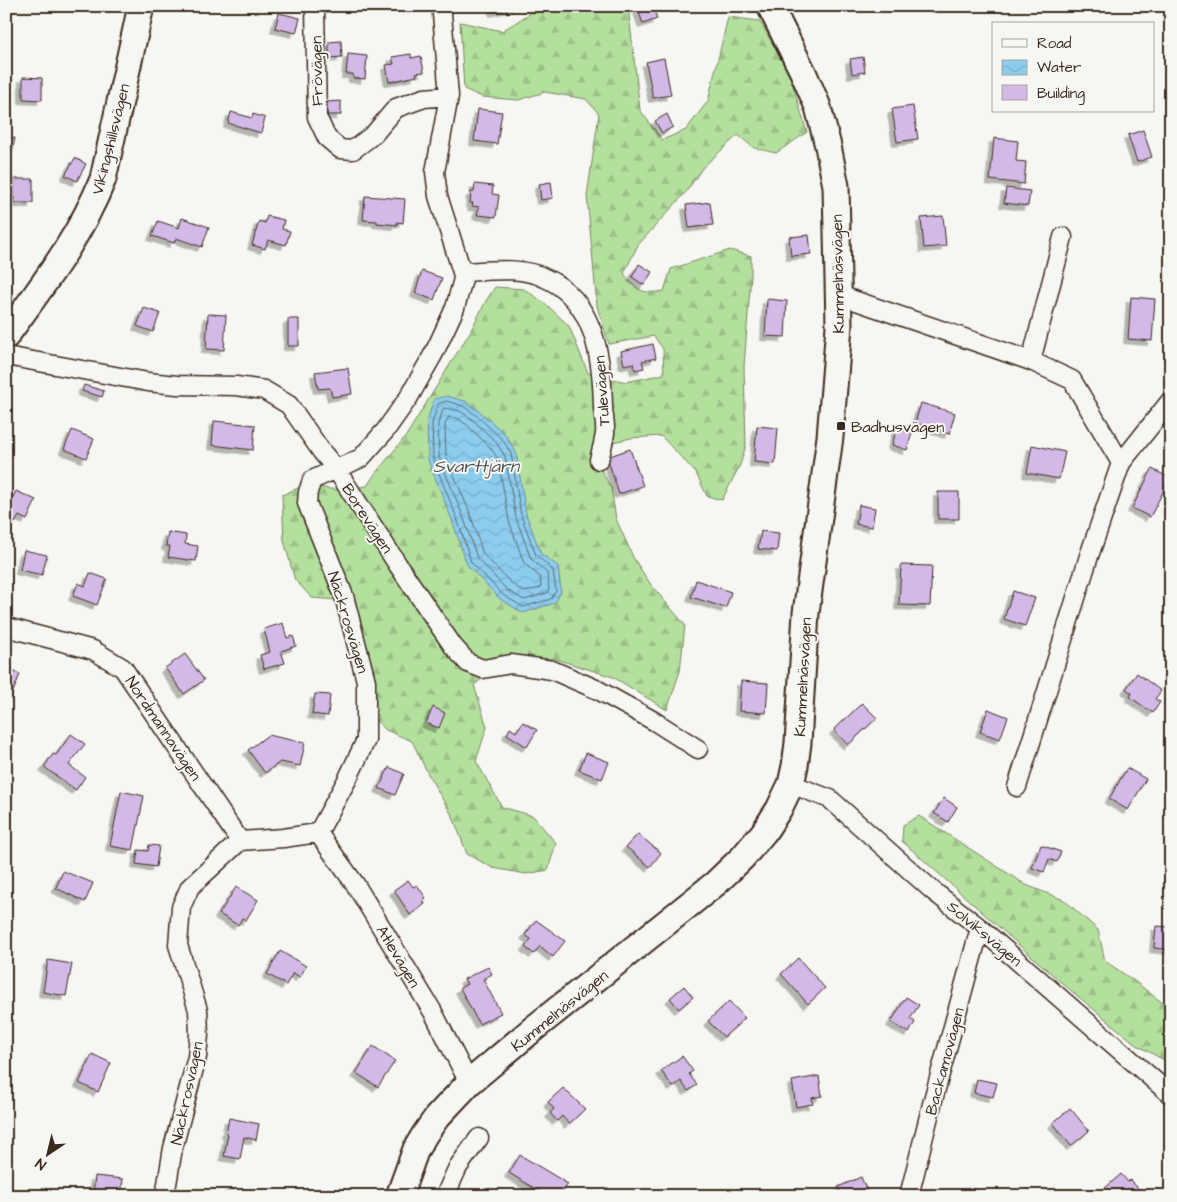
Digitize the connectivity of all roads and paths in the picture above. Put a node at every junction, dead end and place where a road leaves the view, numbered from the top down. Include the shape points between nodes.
1 (140, 6) edge
2 (315, 6) edge
3 (443, 6) edge
4 (770, 6) edge
5 (449, 96) junction
6 (1063, 237) dead end
7 (462, 272) junction
8 (839, 295) junction
9 (6, 336) edge
10 (6, 356) edge
11 (1031, 361) junction
12 (1171, 400) edge
13 (599, 460) dead end
14 (1121, 463) junction
15 (336, 469) junction
16 (6, 627) edge
17 (698, 748) dead end
18 (791, 784) junction
19 (1017, 787) dead end
20 (318, 834) junction
21 (240, 841) junction
22 (980, 928) junction
23 (469, 1084) junction
24 (1171, 1095) edge
25 (479, 1138) dead end
26 (165, 1196) edge
27 (399, 1196) edge
28 (445, 1196) edge
29 (909, 1196) edge

1 - 9 street, Vikingshillsvägen via 100,187 78,232
2 - 5 street, Frövägen via 317,117 326,138 340,149 353,150 374,134 396,108 424,98
3 - 5 street, Näckrosvägen
4 - 8 street, Kummelnäsvägen via 818,107 828,146 836,186
5 - 7 street, Näckrosvägen via 435,172 438,196
6 - 11 street
7 - 13 street, Tulevägen via 517,271 544,277 572,297 587,317 602,368 605,432
7 - 15 street, Näckrosvägen via 455,308 409,397 361,458
8 - 11 street
8 - 18 street, Kummelnäsvägen via 830,437 806,613 798,743
10 - 15 street, Borevägen via 148,382 264,390 289,405
11 - 14 street via 1072,380
12 - 14 street
14 - 19 street
15 - 17 street, Borevägen via 431,614 468,663 483,669 511,664 552,670 614,699
15 - 20 street, Näckrosvägen via 312,480 308,503 344,596 366,681 366,740
16 - 21 street, Nordmannavägen via 93,650 123,668
18 - 22 street, Solviksvägen via 830,799
18 - 23 street, Kummelnäsvägen via 764,832 716,883
20 - 21 street
20 - 23 street, Atlevägen via 355,884 433,1012
21 - 26 street, Näckrosvägen via 190,886 181,907 178,945 198,1010 199,1034 197,1057
22 - 24 street, Solviksvägen
22 - 29 street, Backamovägen
23 - 27 street, Kummelnäsvägen via 425,1134
25 - 28 street via 458,1167

